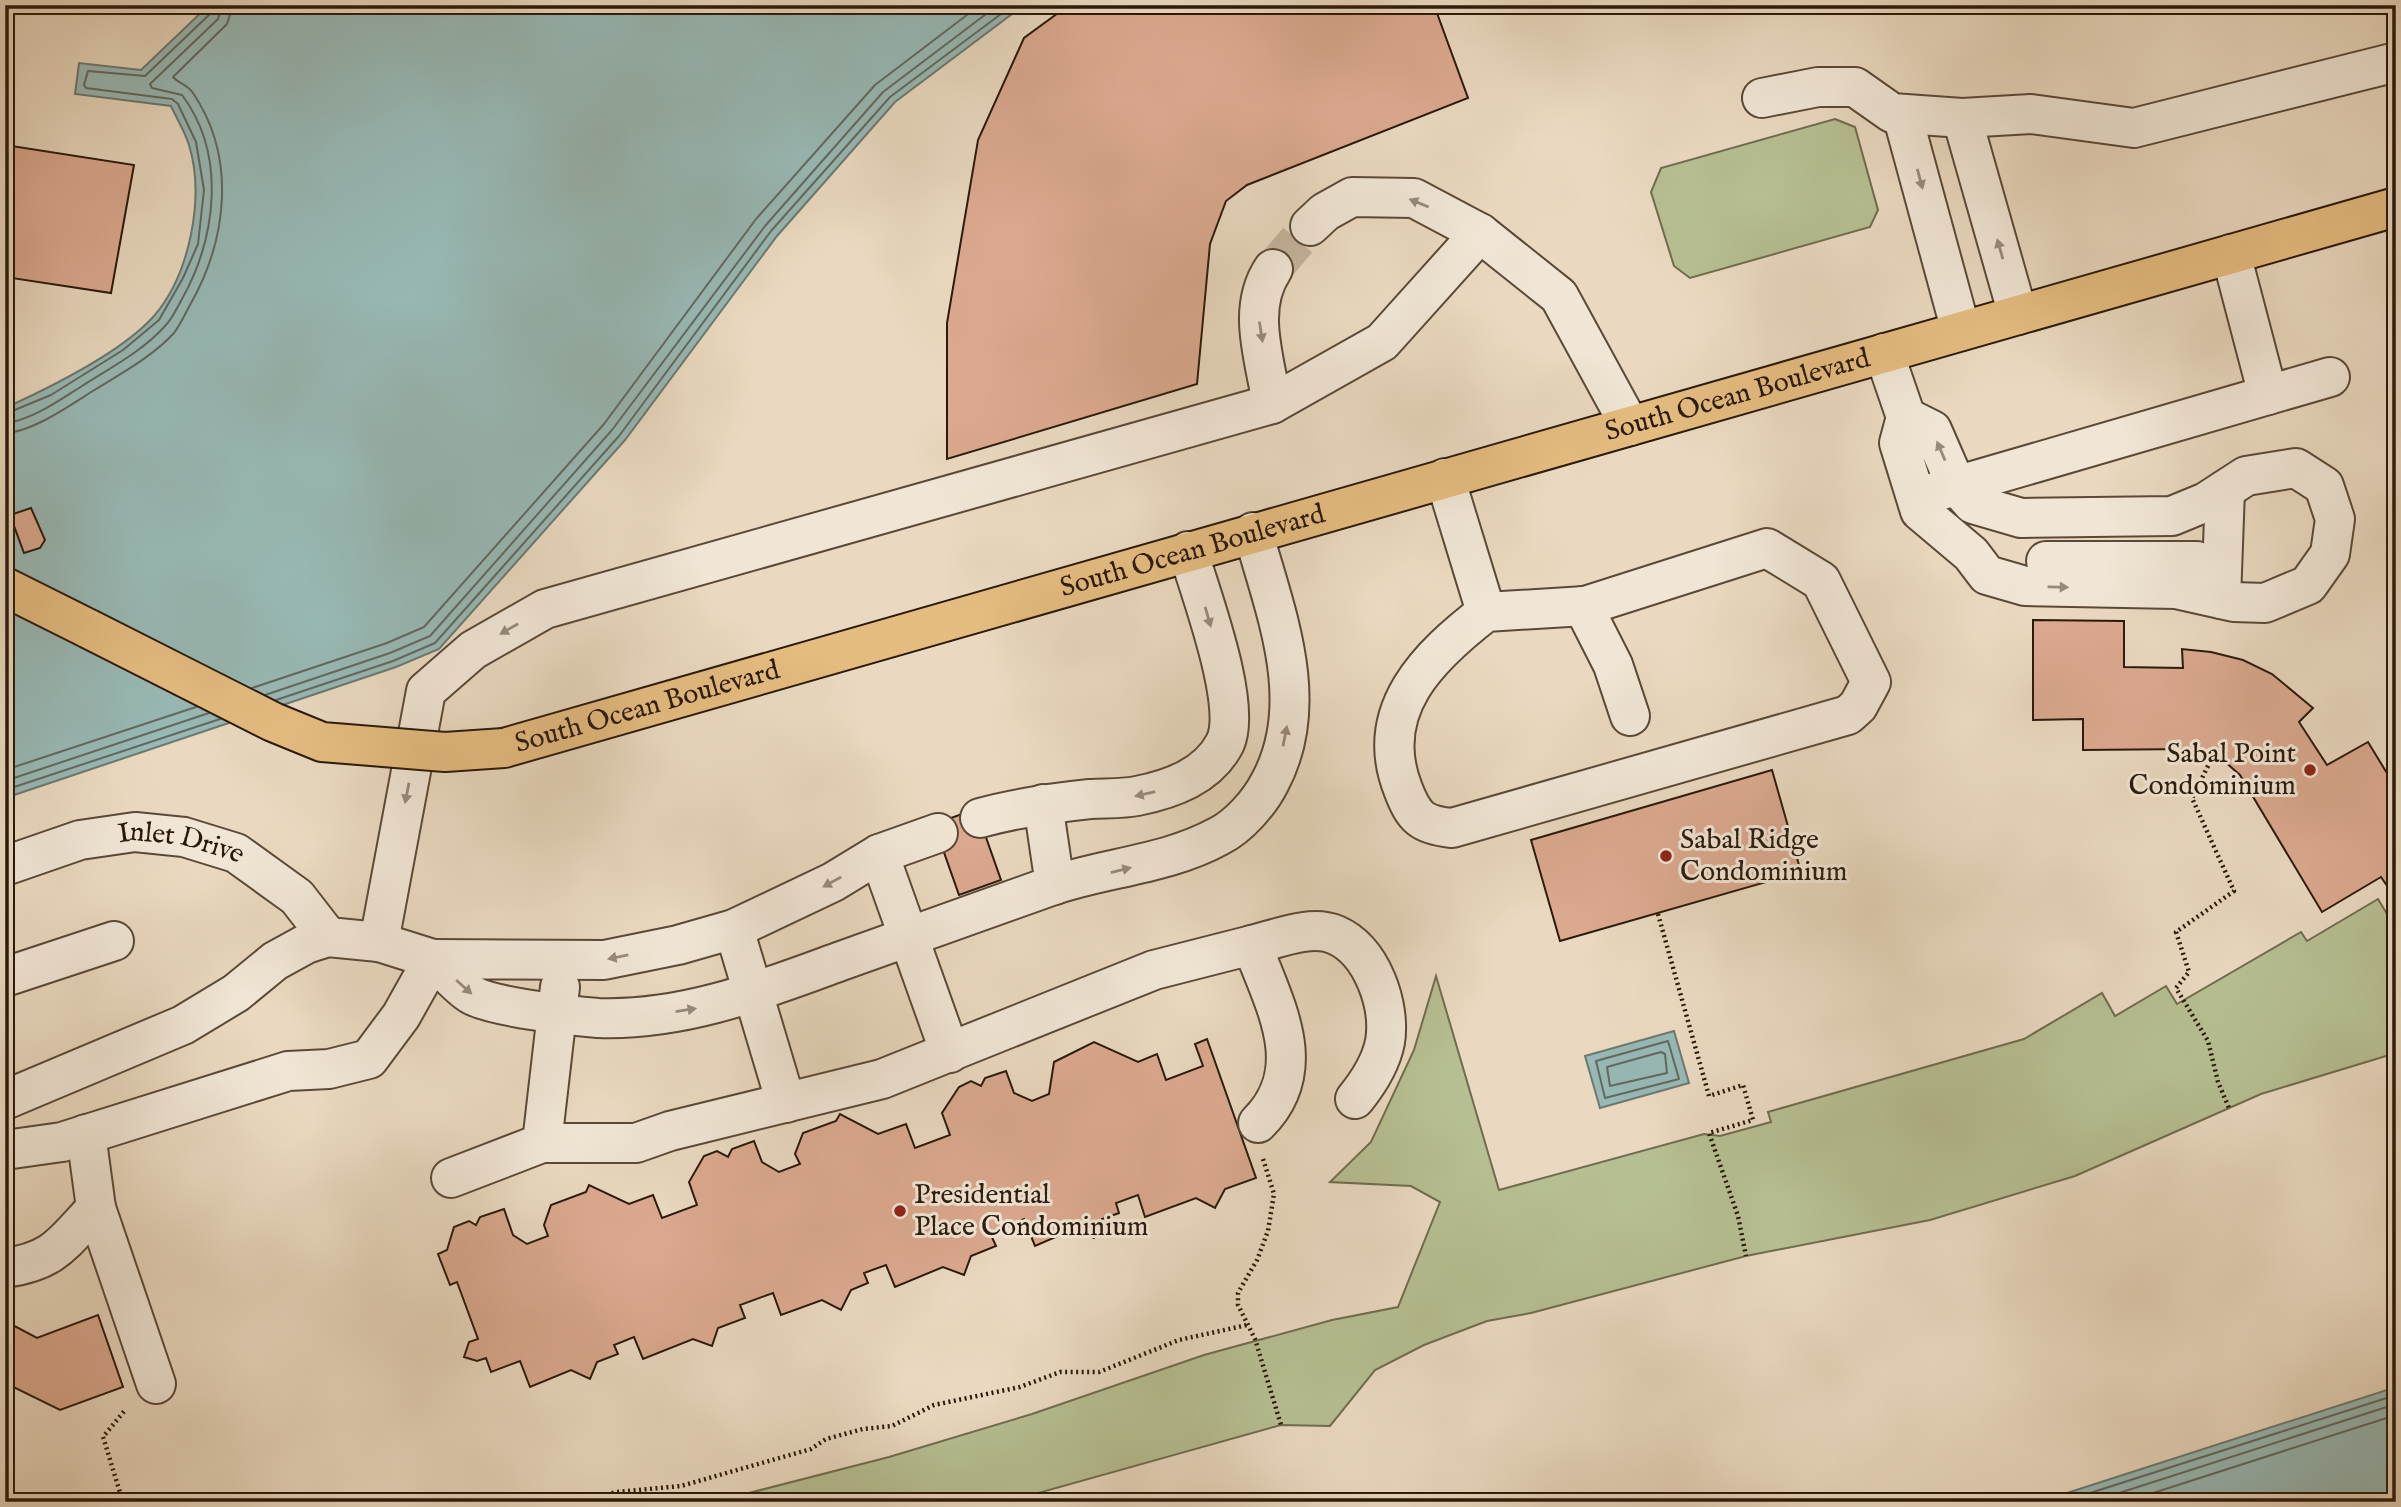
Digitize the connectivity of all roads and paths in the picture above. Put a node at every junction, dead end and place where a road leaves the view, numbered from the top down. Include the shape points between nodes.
1 (2396, 62) edge
2 (1762, 98) dead end
3 (1902, 114) junction
4 (1962, 118) junction
5 (2396, 207) edge
6 (1310, 226) tunnel mouth
7 (1480, 233) junction
8 (2231, 254) junction
9 (1273, 269) tunnel mouth
10 (2018, 315) junction
11 (1961, 331) junction
12 (1884, 353) junction
13 (2330, 377) dead end
14 (2268, 395) junction
15 (1272, 404) junction
16 (1906, 417) junction
17 (1630, 426) junction
18 (1445, 478) junction
19 (2225, 490) junction
20 (1964, 495) junction
21 (1917, 499) junction
22 (1253, 532) junction
23 (1188, 551) junction
24 (2184, 551) junction
25 (5, 587) edge
26 (2221, 599) junction
27 (1583, 606) junction
28 (1486, 612) junction
29 (1630, 716) dead end
30 (2213, 756) dead end
31 (1043, 804) junction
32 (980, 818) dead end
33 (938, 833) dead end
34 (879, 854) junction
35 (5, 866) edge
36 (1055, 885) junction
37 (1658, 914) dead end
38 (734, 929) junction
39 (328, 937) junction
40 (908, 937) junction
41 (114, 941) dead end
42 (379, 942) junction
43 (1252, 945) junction
44 (433, 959) junction
45 (563, 961) junction
46 (5, 977) edge
47 (755, 992) junction
48 (556, 1013) junction
49 (950, 1052) junction
50 (1355, 1098) dead end
51 (5, 1100) edge
52 (786, 1103) junction
53 (2228, 1108) dead end
54 (1258, 1123) joint
55 (86, 1133) junction
56 (542, 1143) junction
57 (5, 1150) edge
58 (451, 1178) dead end
59 (96, 1208) junction
60 (1746, 1256) dead end
61 (5, 1268) edge
62 (1247, 1325) junction
63 (156, 1384) joint
64 (1281, 1424) dead end
65 (123, 1502) edge
66 (580, 1502) edge

1 - 4 lane via 2134,128 2031,114
2 - 3 lane via 1818,87 1855,87 1892,113
3 - 4 lane
3 -> 11 lane
10 -> 4 lane
5 - 8 main road, South Ocean Boulevard
7 -> 6 lane via 1414,198 1352,197
7 - 15 lane via 1382,342
7 - 17 lane via 1559,296
8 - 10 main road, South Ocean Boulevard
8 - 14 lane
9 -> 15 lane via 1261,285 1256,307
10 - 11 main road, South Ocean Boulevard
11 - 12 main road, South Ocean Boulevard
12 - 16 lane
12 - 17 main road, South Ocean Boulevard
13 - 14 lane
14 - 20 lane
15 -> 42 lane via 545,609 473,650 426,691
20 -> 16 lane via 1932,430
16 - 21 lane via 1899,443
17 - 18 main road, South Ocean Boulevard
18 - 22 main road, South Ocean Boulevard
18 - 28 lane
19 - 24 lane via 2206,502
19 - 26 lane
19 - 26 lane via 2246,476 2296,468 2324,486 2334,519 2330,554 2308,585 2265,603
20 - 21 lane
20 - 24 lane via 2021,518
21 -> 24 lane via 1920,511 1972,554 1987,575 2025,586
22 - 23 main road, South Ocean Boulevard
36 -> 22 lane via 1180,854 1222,835 1251,810 1271,782 1284,745 1292,698 1284,644
23 - 25 main road, South Ocean Boulevard, bridge via 504,748 445,752 322,742 273,722
23 -> 31 lane via 1222,665 1229,709 1226,741 1203,772 1171,787 1136,796
24 - 26 lane
27 - 28 lane
27 - 28 lane via 1767,548 1821,581 1871,682 1858,706 1847,715 1452,828 1429,825 1411,810 1398,777 1394,732 1407,692 1439,650
27 - 29 lane via 1613,665
30 - 53 path via 2192,798 2234,891 2176,932 2189,972 2176,988 2208,1041
31 - 32 lane
31 - 36 lane
33 - 34 lane
34 -> 38 lane via 833,882
34 - 40 lane
35 - 39 lane, Inlet Drive via 94,838 135,832 184,837 236,853 297,897
36 - 40 lane
37 - 60 path via 1709,1096 1743,1085 1753,1120 1710,1135 1738,1216
38 -> 45 lane via 678,946 604,960
38 - 47 lane
39 - 42 lane
39 - 51 lane via 275,961 236,993 183,1025
40 - 47 lane
40 - 49 lane
41 - 46 lane
42 - 44 lane
43 - 49 lane via 1154,970
43 - 50 lane via 1314,930 1336,935 1360,954 1375,978 1385,1012 1385,1042 1367,1084
43 - 54 lane via 1272,998 1287,1059 1285,1084 1275,1106
44 - 45 lane
44 -> 48 lane via 472,995
44 - 55 lane via 401,1016 369,1059 329,1069 288,1071
45 - 48 lane
48 -> 47 lane via 599,1018 659,1014 720,1004
47 - 52 lane
48 - 56 lane
49 - 52 lane via 882,1079
52 - 56 lane via 636,1143
54 - 62 path via 1261,1153 1274,1194 1268,1231 1238,1293
55 - 57 lane via 62,1142
55 - 59 lane
56 - 58 lane
59 - 61 lane via 57,1250 36,1264
59 - 63 lane
62 - 64 path via 1271,1384
62 - 66 path via 1179,1340 1099,1371 1060,1372 1020,1387 934,1405 892,1426 825,1439 811,1449 681,1486 616,1492
63 - 65 path via 152,1398 126,1409 103,1437

